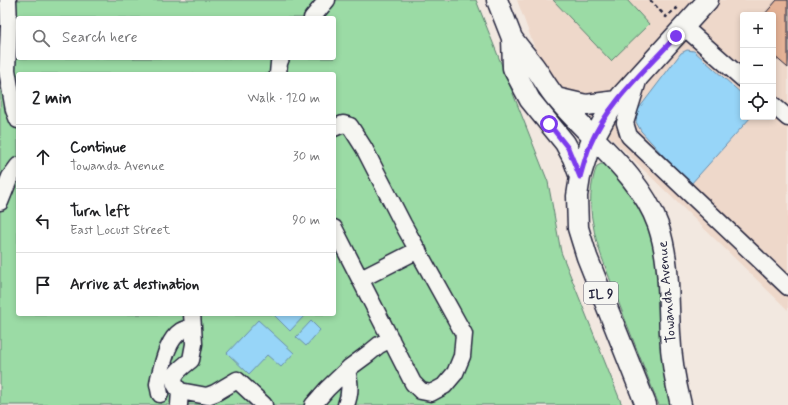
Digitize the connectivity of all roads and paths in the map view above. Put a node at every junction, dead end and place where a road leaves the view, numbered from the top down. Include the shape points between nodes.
1 (8, 0) edge
2 (327, 0) edge
3 (497, 0) edge
4 (650, 0) edge
5 (708, 0) edge
6 (314, 16) edge
7 (683, 20) junction
8 (512, 38) junction
9 (280, 60) edge
10 (278, 72) edge
11 (740, 76) edge
12 (638, 78) junction
13 (556, 98) junction
14 (617, 101) junction
15 (16, 115) edge
16 (336, 127) edge
17 (593, 138) junction
18 (16, 169) edge
19 (580, 177) junction
20 (0, 202) edge
21 (336, 232) edge
22 (418, 250) junction
23 (361, 279) junction
24 (788, 287) edge
25 (192, 321) edge
26 (391, 339) junction
27 (347, 370) junction
28 (160, 394) dead end
29 (180, 398) edge
30 (264, 405) edge
31 (313, 405) edge
32 (346, 405) edge
33 (646, 405) edge
34 (681, 405) edge

1 - 15 lane via 6,70
2 - 6 lane
3 - 8 main road, Towanda Avenue
4 - 7 path via 666,17 676,8
5 - 7 main road, IL 9
7 - 11 lane
7 - 12 main road, IL 9
8 - 13 main road, Towanda Avenue
8 - 19 main road, Towanda Avenue via 514,68 530,100 568,148
9 - 10 lane
12 - 14 main road, IL 9
12 - 24 lane via 625,123 629,136
13 - 14 main road via 586,105
13 - 17 main road, Towanda Avenue
14 - 17 main road, IL 9
16 - 22 lane via 343,124 350,126
17 - 19 main road, IL 9
17 - 34 main road, Towanda Avenue via 633,180 648,202 658,226 668,289 674,376
18 - 20 lane
19 - 33 main road, IL 9 via 577,196 578,228
21 - 23 lane
22 - 23 lane
22 - 26 lane via 464,334 462,356 455,373 444,386 431,393 421,391 413,383
23 - 26 lane
25 - 28 lane via 175,336 170,346 159,378
25 - 29 lane via 194,344 191,360 176,372 174,380
26 - 27 lane via 378,345
27 - 31 lane
27 - 32 lane via 350,393
29 - 30 lane via 206,396 237,380

